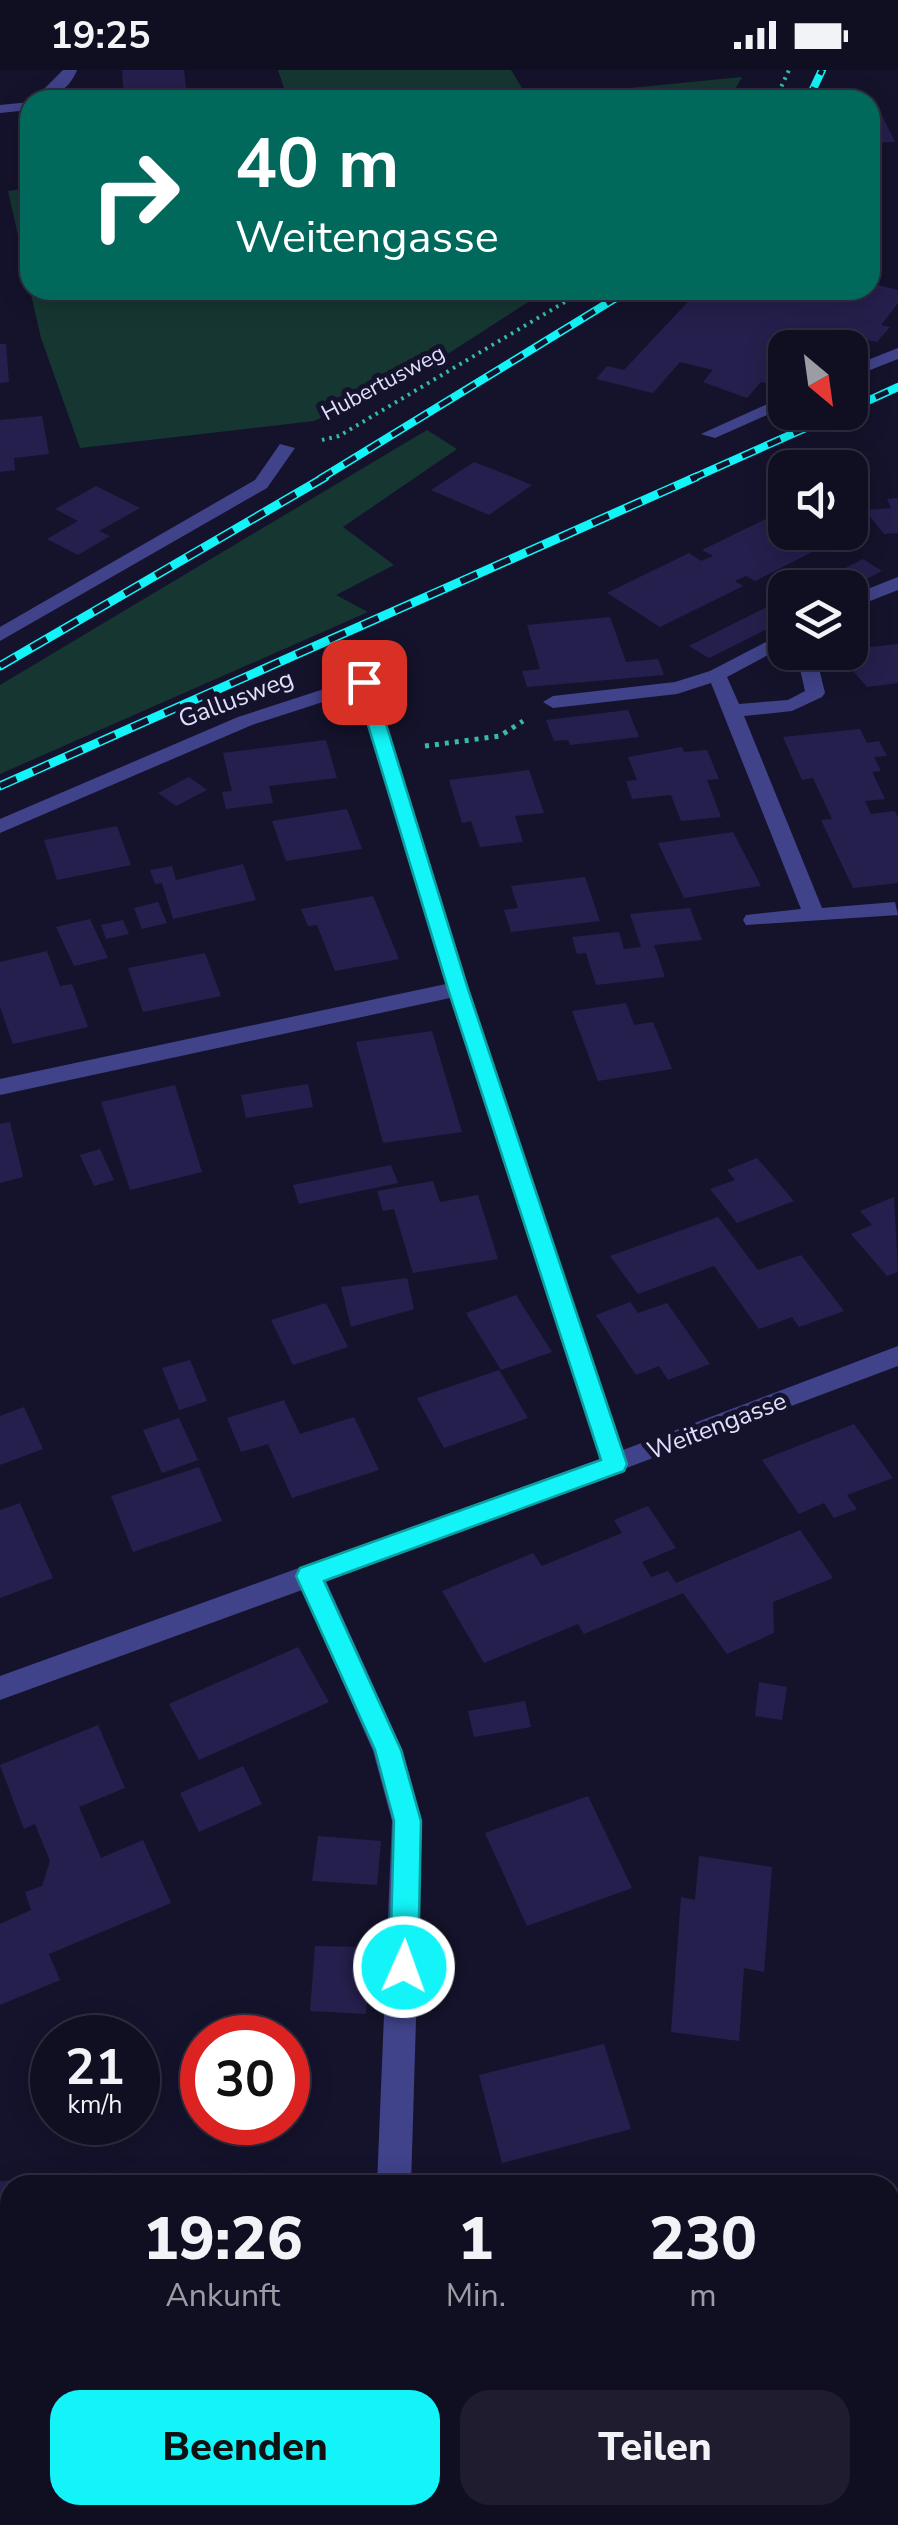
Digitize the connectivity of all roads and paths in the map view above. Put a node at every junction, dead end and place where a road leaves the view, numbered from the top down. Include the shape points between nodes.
1 (70, 70) edge
2 (53, 90) edge
3 (568, 300) edge
4 (898, 353) edge
5 (868, 366) edge
6 (768, 408) edge
7 (709, 434) dead end
8 (286, 448) joint
9 (898, 584) edge
10 (868, 595) edge
11 (0, 635) edge
12 (768, 647) edge
13 (809, 670) edge
14 (717, 675) junction
15 (553, 702) joint
16 (732, 711) junction
17 (386, 751) junction
18 (0, 827) edge
19 (895, 909) dead end
20 (814, 915) junction
21 (754, 920) dead end
22 (458, 989) junction
23 (0, 1088) edge
24 (898, 1356) edge
25 (615, 1464) junction
26 (309, 1576) junction
27 (0, 1688) edge
28 (394, 2175) edge

1 - 2 street
3 - 8 path, Hubertusweg via 340,436
4 - 5 street
6 - 7 street
8 - 11 street via 261,484
9 - 10 street
12 - 14 street
13 - 16 street via 814,693 792,706
14 - 15 street via 677,688
14 - 16 street
15 - 17 path via 500,736
16 - 20 street
17 - 18 street, Gallusweg via 364,682 245,721
17 - 22 street, Gallusweg
19 - 20 street
20 - 21 street
22 - 23 street
22 - 25 street, Gallusweg
24 - 25 street, Weitengasse
25 - 26 street, Weitengasse
26 - 27 street, Weitengasse
26 - 28 street via 388,1750 408,1821

